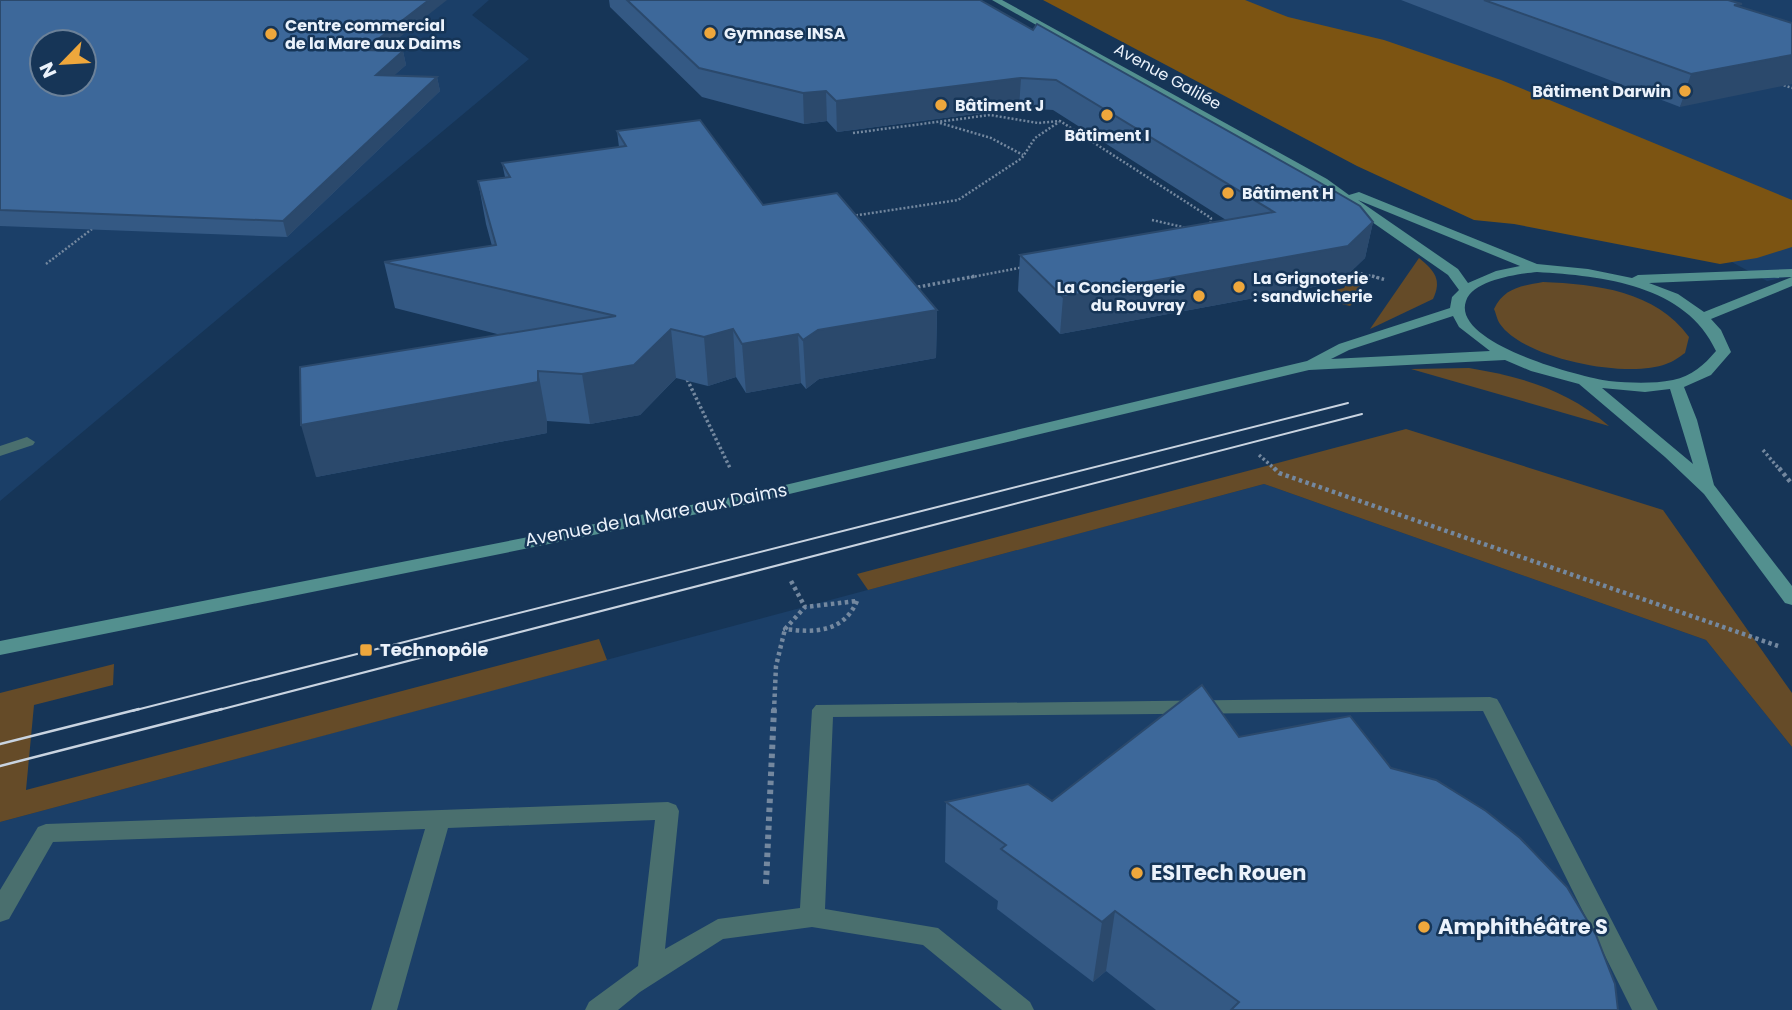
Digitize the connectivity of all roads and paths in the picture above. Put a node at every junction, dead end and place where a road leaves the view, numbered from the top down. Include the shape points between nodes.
1 (996, 0) edge
2 (1779, 84) edge
3 (1792, 89) edge
4 (1060, 121) junction
5 (936, 122) junction
6 (853, 133) edge
7 (1023, 155) junction
8 (1323, 182) junction
9 (848, 217) edge
10 (1152, 220) dead end
11 (92, 229) edge
12 (1196, 230) edge
13 (1210, 233) edge
14 (46, 264) dead end
15 (1033, 266) edge
16 (1537, 268) junction
17 (1353, 271) edge
18 (1792, 273) edge
19 (1621, 279) junction
20 (1386, 280) dead end
21 (1792, 281) edge
22 (910, 288) edge
23 (1465, 289) junction
24 (1459, 310) junction
25 (1704, 317) junction
26 (1506, 355) junction
27 (1309, 365) junction
28 (681, 368) edge
29 (1582, 380) junction
30 (1675, 384) junction
31 (27, 442) dead end
32 (1763, 450) dead end
33 (0, 451) edge
34 (1259, 455) dead end
35 (734, 479) dead end
36 (1792, 484) edge
37 (1710, 490) junction
38 (791, 581) dead end
39 (1792, 599) edge
40 (805, 607) junction
41 (785, 629) junction
42 (1778, 646) dead end
43 (0, 648) edge
44 (439, 819) junction
45 (0, 912) edge
46 (812, 917) junction
47 (764, 923) junction
48 (650, 972) junction
49 (384, 1010) edge
50 (598, 1010) edge
51 (1021, 1010) edge
52 (1645, 1010) edge

1 - 8 street, Avenue Galilée
2 - 3 path
4 - 5 path via 1038,123 990,115
4 - 7 path via 1034,138
4 - 13 path via 1211,218
5 - 6 path
5 - 7 path via 983,134
7 - 9 path via 958,200
8 - 16 street, Avenue Galilée
8 - 23 street, Avenue Galilée via 1453,272
10 - 12 path
11 - 14 path
15 - 22 path
16 - 19 street
16 - 23 street via 1481,278
17 - 20 path
18 - 19 street
19 - 25 street via 1681,302
21 - 25 street
23 - 24 street
24 - 26 street via 1474,332
24 - 27 street, Avenue de la Mare aux Daims via 1344,347
25 - 30 street via 1720,335 1724,352 1716,367
26 - 27 street, Avenue de la Mare aux Daims
26 - 29 street
27 - 43 street, Avenue de la Mare aux Daims via 747,499
28 - 35 path
29 - 30 street via 1615,386
29 - 37 street via 1612,401
30 - 37 street via 1687,406 1697,456
31 - 33 lane
32 - 36 path
34 - 42 path via 1279,473
37 - 39 street
38 - 40 path
40 - 41 path
40 - 41 path via 857,601 842,623 825,630
41 - 47 path via 776,666
44 - 45 lane via 46,833
44 - 48 lane via 668,811
44 - 49 lane
46 - 47 lane
46 - 51 lane via 929,935
46 - 52 lane via 823,710 1490,704
47 - 48 lane via 718,929
48 - 50 lane

